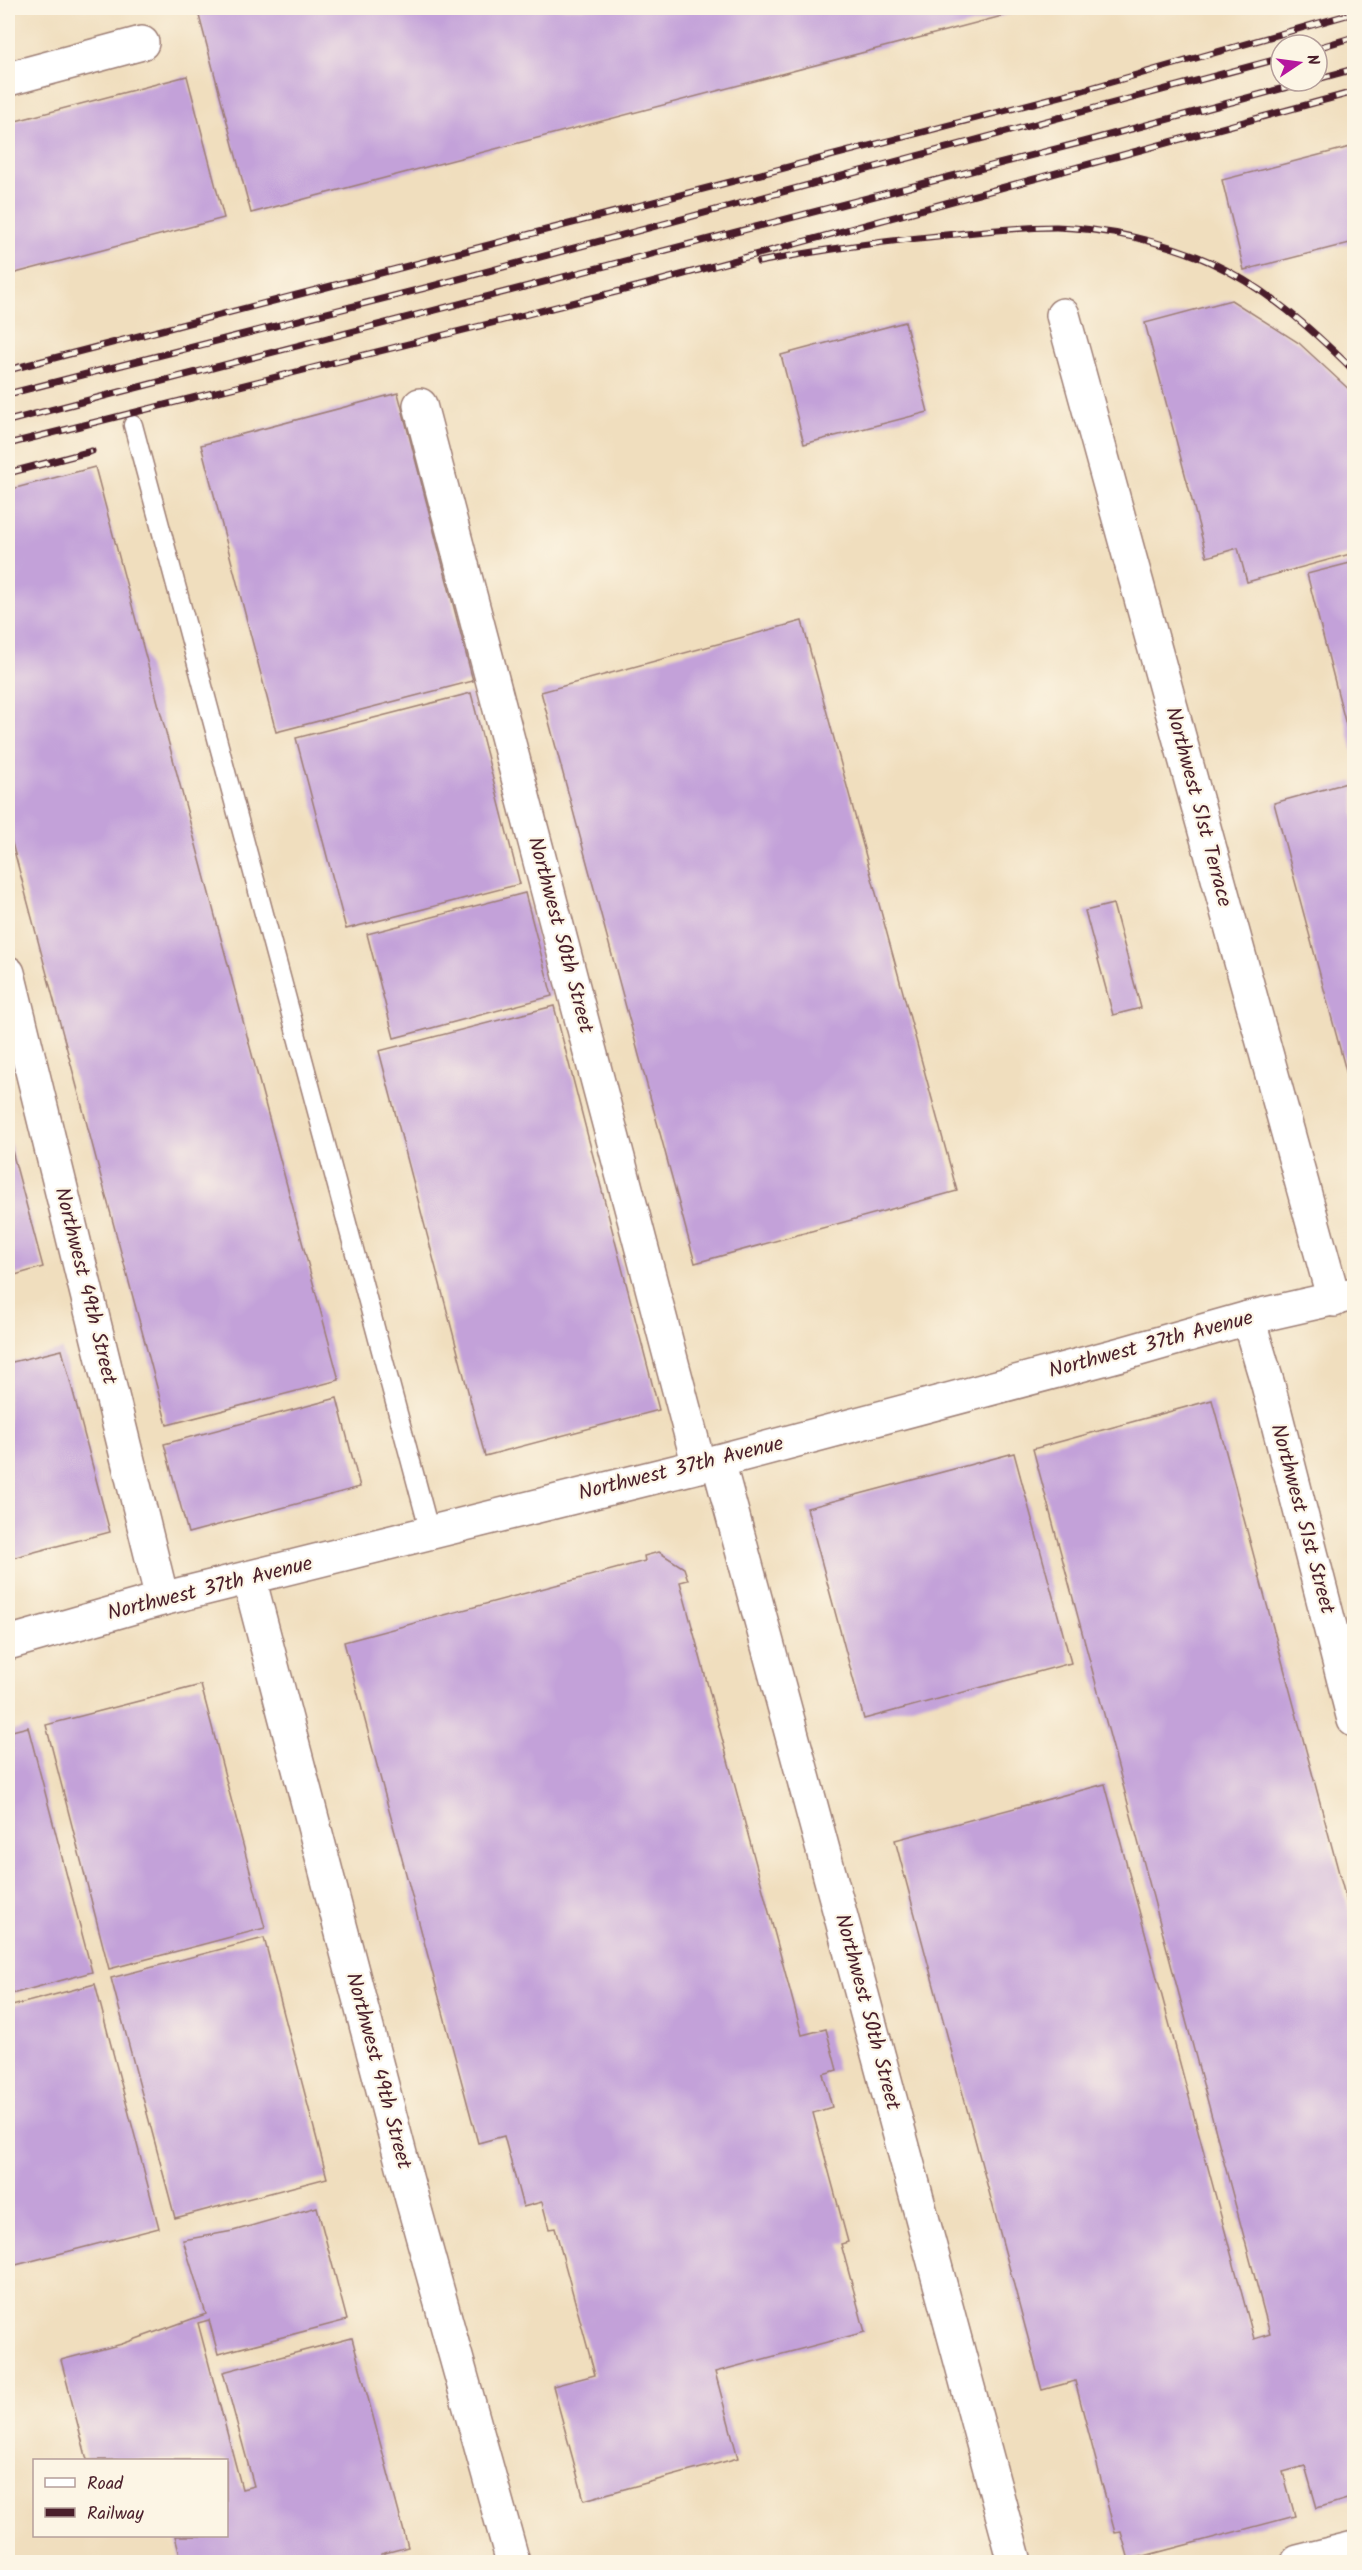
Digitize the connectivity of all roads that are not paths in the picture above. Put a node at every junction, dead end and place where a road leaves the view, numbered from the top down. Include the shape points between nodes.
1 (142, 43) dead end
2 (8, 79) edge
3 (1063, 315) dead end
4 (420, 405) dead end
5 (133, 425) dead end
6 (8, 973) edge
7 (1344, 1297) edge
8 (1248, 1318) junction
9 (709, 1463) junction
10 (430, 1533) junction
11 (249, 1578) junction
12 (162, 1599) junction
13 (8, 1642) edge
14 (1354, 1720) edge
15 (1354, 2548) edge
16 (513, 2562) edge
17 (1015, 2562) edge
18 (1298, 2562) edge

1 - 2 street
3 - 7 street, Northwest 51st Terrace
4 - 9 street, Northwest 50th Street
5 - 10 lane
6 - 12 street, Northwest 49th Street
7 - 8 street, Northwest 37th Avenue
8 - 9 street, Northwest 37th Avenue
8 - 14 street, Northwest 51st Street
9 - 10 street, Northwest 37th Avenue
9 - 17 street, Northwest 50th Street
10 - 11 street, Northwest 37th Avenue
11 - 12 street, Northwest 37th Avenue
11 - 16 street, Northwest 49th Street via 407,2181
12 - 13 street, Northwest 37th Avenue
15 - 18 street

